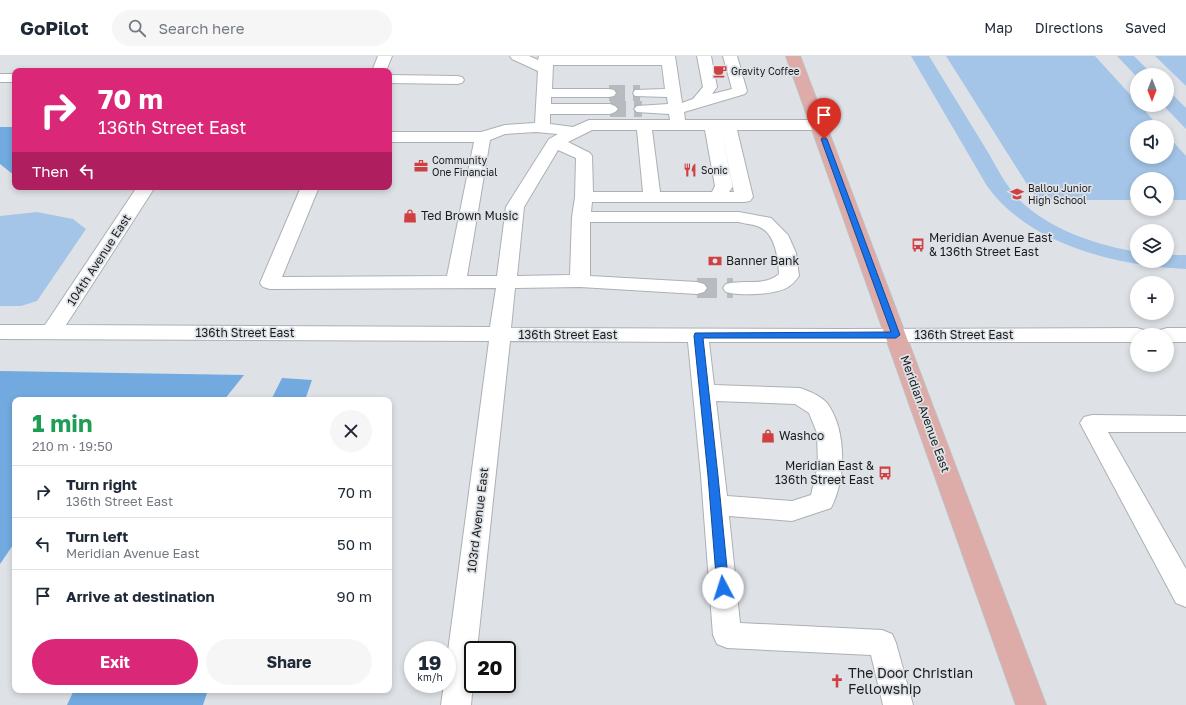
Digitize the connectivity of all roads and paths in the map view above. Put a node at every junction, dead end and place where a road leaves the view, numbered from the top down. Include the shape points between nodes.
1 (385, 56) edge
2 (517, 56) edge
3 (704, 56) edge
4 (730, 56) edge
5 (793, 56) edge
6 (669, 59) edge
7 (545, 62) edge
8 (381, 68) edge
9 (0, 78) edge
10 (12, 78) edge
11 (392, 79) edge
12 (457, 80) dead end
13 (543, 97) junction
14 (641, 102) junction
15 (675, 102) junction
16 (699, 102) junction
17 (720, 125) junction
18 (819, 125) junction
19 (542, 128) junction
20 (575, 132) junction
21 (392, 137) edge
22 (483, 137) junction
23 (555, 142) junction
24 (144, 190) edge
25 (309, 190) edge
26 (584, 196) junction
27 (652, 197) junction
28 (581, 217) junction
29 (580, 281) junction
30 (456, 282) junction
31 (507, 282) junction
32 (697, 288) tunnel mouth
33 (733, 288) tunnel mouth
34 (0, 332) edge
35 (51, 333) junction
36 (501, 334) junction
37 (896, 335) junction
38 (1130, 335) edge
39 (698, 336) junction
40 (705, 393) junction
41 (1186, 424) edge
42 (715, 505) junction
43 (1186, 595) edge
44 (456, 705) edge
45 (898, 705) edge
46 (1031, 705) edge

1 - 8 street
2 - 7 street
3 - 16 street via 710,87
4 - 16 street via 740,91
5 - 18 main road, Meridian Avenue East
6 - 7 street
6 - 15 street
7 - 13 street
9 - 10 street
11 - 12 street
13 - 13 street via 609,97
13 - 19 street
14 - 15 street
14 - 15 street
14 - 20 street
14 - 27 street
15 - 16 street
15 - 17 street
17 - 18 street
17 - 27 street via 744,197
18 - 37 main road, Meridian Avenue East
19 - 20 street
19 - 22 street via 518,128 492,132
20 - 23 street
21 - 22 street
22 - 30 street
23 - 26 street via 584,156
23 - 31 street, 103rd Avenue East via 515,207
24 - 35 street, 104th Avenue East
25 - 30 street via 270,283
26 - 27 street
26 - 28 street
28 - 29 street
28 - 33 street via 739,217 765,222 779,235 787,253 789,276 774,286
29 - 31 street
29 - 32 street
30 - 31 street
31 - 36 street, 103rd Avenue East
34 - 35 street, 136th Street East
35 - 36 street, 136th Street East
36 - 39 street, 136th Street East
36 - 44 street, 103rd Avenue East
37 - 38 street, 136th Street East
37 - 39 street, 136th Street East
37 - 46 main road, Meridian Avenue East
39 - 40 street
40 - 42 street
40 - 42 street via 800,396 818,408 828,433 830,465 822,501 792,511
41 - 43 street via 1092,423
42 - 45 street via 727,635 882,643

